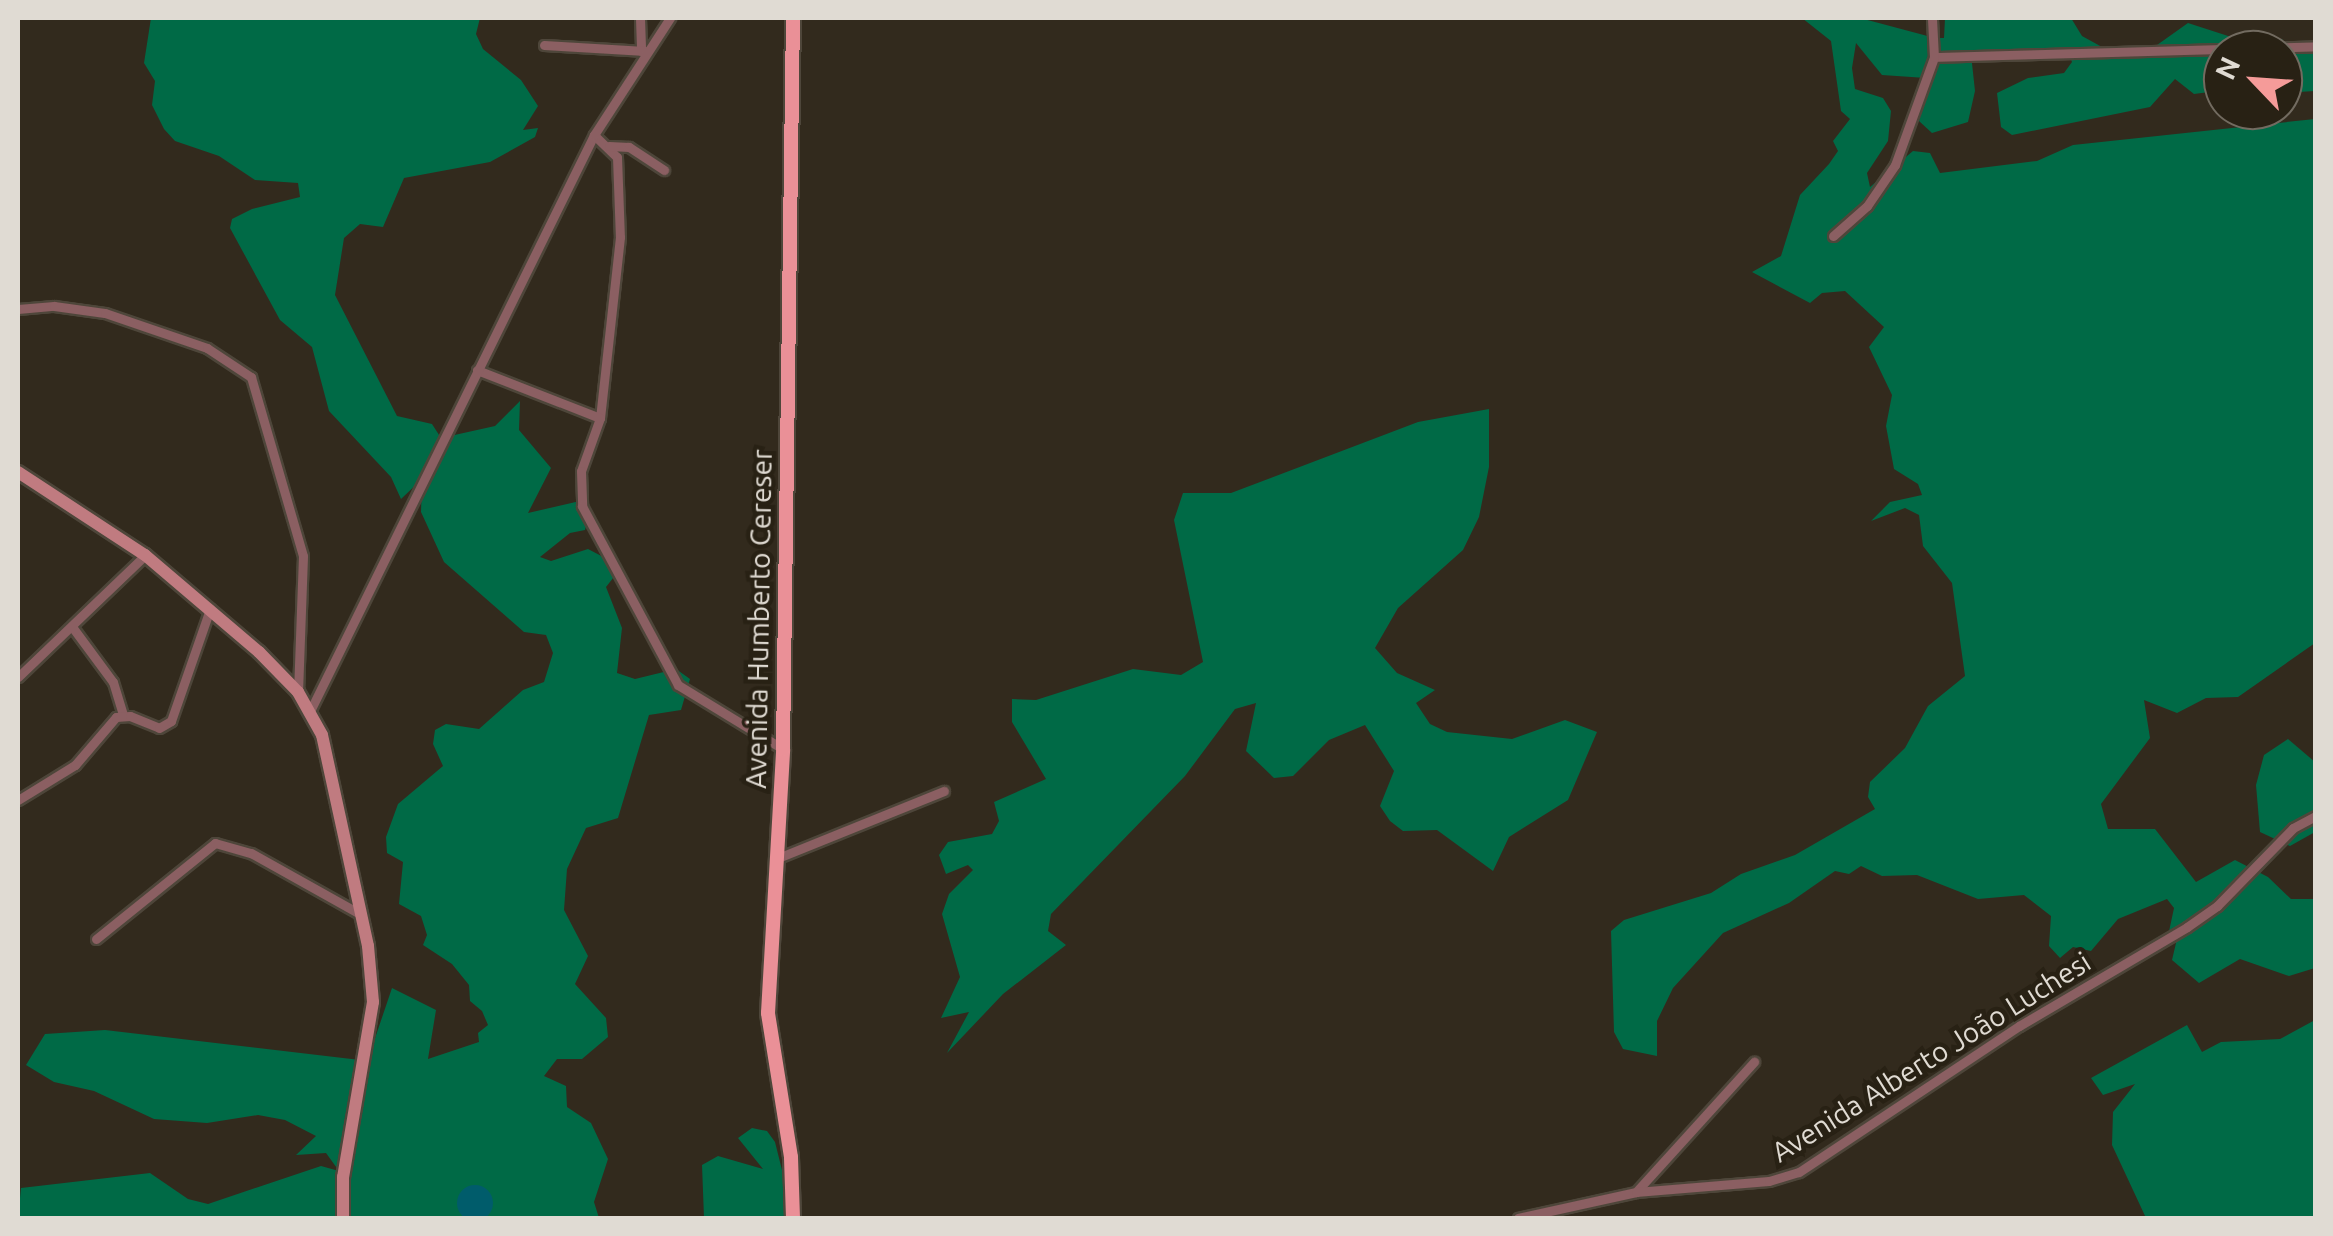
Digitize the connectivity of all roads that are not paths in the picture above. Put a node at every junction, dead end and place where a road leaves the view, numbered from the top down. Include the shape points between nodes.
1 (640, 18) edge
2 (670, 18) edge
3 (793, 18) edge
4 (1932, 18) edge
5 (544, 44) dead end
6 (2316, 46) edge
7 (643, 51) junction
8 (1934, 58) junction
9 (594, 135) junction
10 (609, 146) junction
11 (664, 170) dead end
12 (1833, 236) dead end
13 (18, 310) edge
14 (476, 370) junction
15 (600, 418) junction
16 (18, 472) edge
17 (146, 555) junction
18 (210, 609) junction
19 (73, 628) junction
20 (18, 677) edge
21 (298, 692) junction
22 (311, 709) junction
23 (122, 715) junction
24 (783, 749) junction
25 (944, 791) dead end
26 (18, 800) edge
27 (2316, 816) edge
28 (778, 858) junction
29 (362, 915) junction
30 (96, 939) dead end
31 (1754, 1062) dead end
32 (1636, 1192) junction
33 (343, 1218) edge
34 (792, 1218) edge
35 (1518, 1218) edge

1 - 7 street
2 - 7 street
3 - 24 main road, Avenida Humberto Cereser
4 - 8 street
5 - 7 street
6 - 8 street
7 - 9 street
8 - 12 street via 1895,164 1868,206
9 - 10 street
9 - 14 street
10 - 11 street via 629,146
10 - 15 street via 619,168 620,237
13 - 21 street via 54,306 106,313 207,348 251,378 303,556
14 - 15 street
14 - 22 street
15 - 24 street via 581,471 582,506 660,656 691,698
16 - 17 street
17 - 18 street
17 - 19 street
18 - 21 street
18 - 23 street via 171,722 159,728
19 - 20 street
19 - 23 street via 113,682
21 - 22 street
22 - 29 street via 338,788
23 - 26 street via 75,765
24 - 28 main road, Avenida Humberto Cereser
25 - 28 street
27 - 32 street, Avenida Alberto João Luchesi via 2284,836 2217,906 2187,927 2019,1026 1799,1172 1769,1181
28 - 34 main road, Avenida Humberto Cereser via 768,1034 791,1157
29 - 30 street via 251,853 215,843
29 - 33 street via 371,1028 348,1142
31 - 32 street
32 - 35 street, Avenida Alberto João Luchesi

